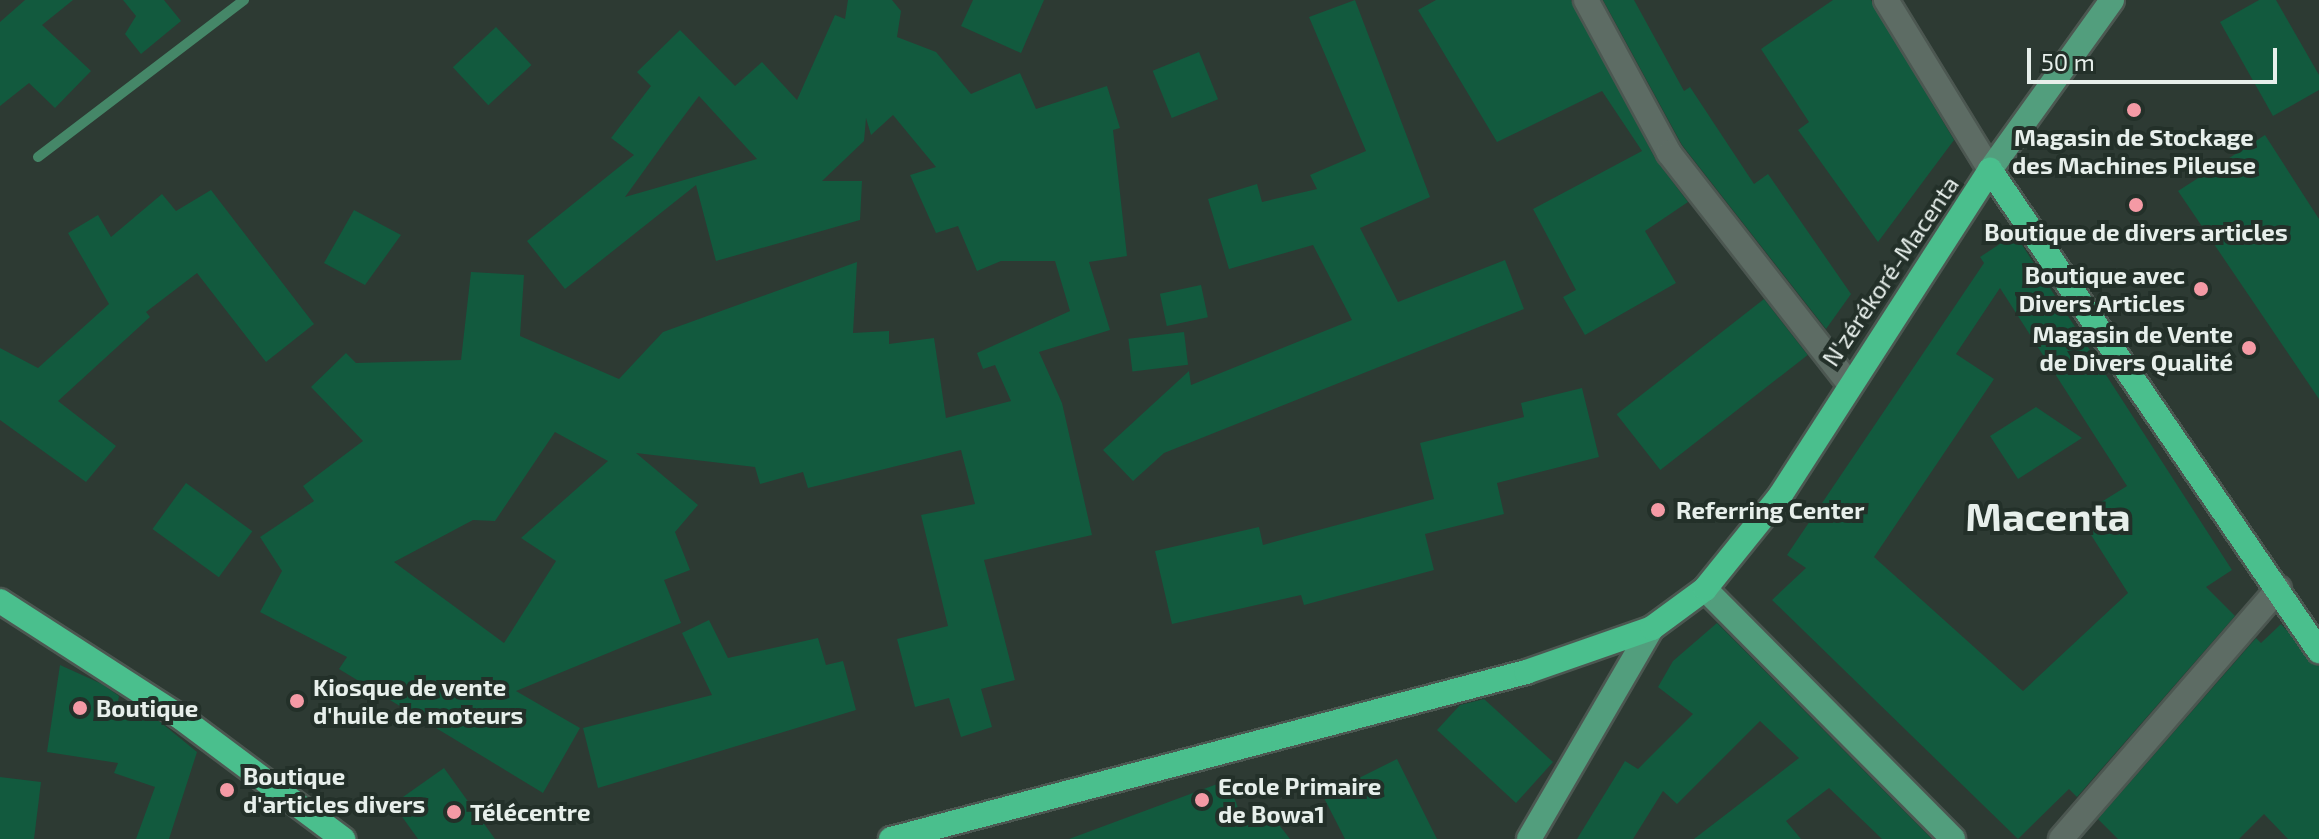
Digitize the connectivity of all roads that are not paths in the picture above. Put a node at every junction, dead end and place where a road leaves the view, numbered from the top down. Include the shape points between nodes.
1 (1586, 0) edge
2 (1886, 0) edge
3 (2112, 0) edge
4 (1990, 170) junction
5 (1849, 383) junction
6 (2279, 588) junction
7 (1705, 589) junction
8 (0, 601) edge
9 (1652, 628) junction
10 (2319, 651) edge
11 (343, 839) edge
12 (891, 839) edge
13 (1529, 839) edge
14 (1953, 839) edge
15 (2061, 839) edge

1 - 5 street via 1669,153
2 - 4 street
3 - 4 main road
4 - 5 highway, N'zérékoré-Macenta
4 - 6 highway, N'zérékoré-Macenta
5 - 7 highway, N'zérékoré-Macenta via 1780,496
6 - 10 highway, N'zérékoré-Macenta
6 - 15 street
7 - 9 highway, N'zérékoré-Macenta
7 - 14 main road
8 - 11 highway via 180,717
9 - 12 highway, N'zérékoré-Macenta via 1526,672
9 - 13 main road

